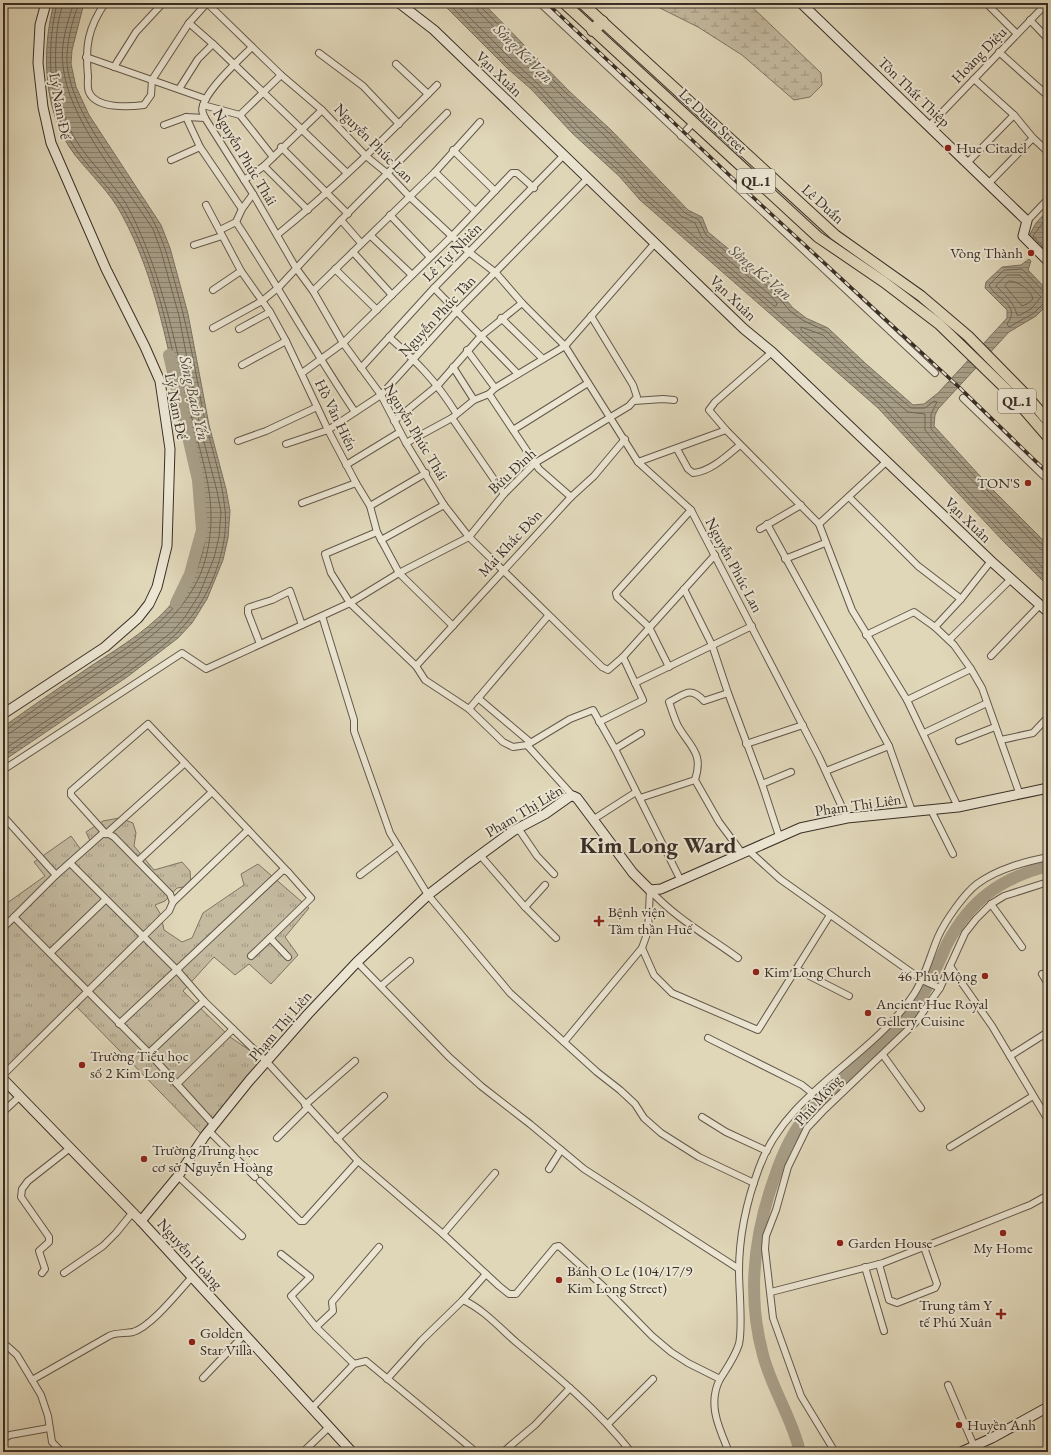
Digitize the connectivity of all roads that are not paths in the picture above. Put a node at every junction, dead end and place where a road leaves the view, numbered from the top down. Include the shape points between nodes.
1 (46, 3) edge
2 (105, 3) edge
3 (162, 3) edge
4 (207, 3) edge
5 (399, 3) edge
6 (540, 3) edge
7 (564, 3) edge
8 (582, 3) edge
9 (801, 3) edge
10 (986, 3) edge
11 (1047, 3) edge
12 (1030, 20) junction
13 (189, 24) junction
14 (598, 26) junction
15 (1017, 34) junction
16 (1048, 39) edge
17 (213, 44) junction
18 (252, 47) junction
19 (999, 52) junction
20 (319, 53) dead end
21 (86, 57) junction
22 (396, 64) dead end
23 (234, 65) junction
24 (114, 67) junction
25 (281, 75) junction
26 (974, 79) junction
27 (152, 80) junction
28 (437, 85) dead end
29 (179, 88) junction
30 (263, 92) junction
31 (428, 94) junction
32 (1048, 96) edge
33 (204, 102) junction
34 (322, 110) junction
35 (447, 113) dead end
36 (240, 115) junction
37 (1014, 115) junction
38 (186, 117) junction
39 (205, 118) junction
40 (480, 122) dead end
41 (400, 124) junction
42 (693, 124) junction
43 (164, 125) dead end
44 (930, 126) junction
45 (302, 129) junction
46 (681, 136) junction
47 (1033, 138) junction
48 (200, 147) junction
49 (281, 148) junction
50 (453, 150) junction
51 (1048, 152) edge
52 (564, 155) junction
53 (366, 156) junction
54 (273, 157) junction
55 (171, 160) dead end
56 (968, 162) junction
57 (264, 166) junction
58 (435, 172) junction
59 (347, 174) junction
60 (388, 174) junction
61 (769, 176) junction
62 (587, 179) junction
63 (244, 180) junction
64 (989, 183) junction
65 (760, 185) junction
66 (534, 188) junction
67 (495, 191) junction
68 (327, 192) junction
69 (253, 194) junction
70 (409, 196) junction
71 (1048, 199) edge
72 (206, 205) dead end
73 (242, 208) junction
74 (308, 210) junction
75 (475, 211) junction
76 (348, 214) junction
77 (390, 215) junction
78 (341, 220) junction
79 (1027, 221) junction
80 (236, 222) junction
81 (221, 233) junction
82 (277, 235) junction
83 (372, 236) junction
84 (453, 236) junction
85 (361, 243) junction
86 (655, 243) junction
87 (194, 246) dead end
88 (353, 252) junction
89 (470, 253) junction
90 (430, 257) junction
91 (1048, 261) edge
92 (296, 268) junction
93 (335, 269) junction
94 (241, 271) junction
95 (496, 273) junction
96 (412, 275) junction
97 (279, 288) junction
98 (434, 288) junction
99 (213, 290) dead end
100 (313, 291) junction
101 (392, 295) junction
102 (262, 301) junction
103 (522, 303) junction
104 (377, 310) junction
105 (457, 311) junction
106 (270, 312) junction
107 (591, 316) junction
108 (501, 318) junction
109 (213, 328) dead end
110 (239, 330) dead end
111 (481, 336) junction
112 (390, 337) junction
113 (286, 341) junction
114 (343, 343) junction
115 (565, 346) junction
116 (467, 350) junction
117 (772, 352) junction
118 (414, 359) junction
119 (543, 359) junction
120 (320, 360) junction
121 (242, 365) dead end
122 (453, 367) junction
123 (360, 368) junction
124 (302, 373) junction
125 (935, 373) dead end
126 (518, 374) junction
127 (588, 383) junction
128 (438, 385) junction
129 (495, 388) junction
130 (489, 394) junction
131 (381, 395) junction
132 (963, 398) dead end
133 (474, 400) junction
134 (674, 400) dead end
135 (634, 401) junction
136 (317, 407) junction
137 (354, 412) junction
138 (454, 415) junction
139 (610, 416) junction
140 (394, 420) junction
141 (1048, 421) edge
142 (328, 430) junction
143 (513, 430) junction
144 (726, 430) junction
145 (400, 432) junction
146 (1048, 437) edge
147 (625, 439) junction
148 (238, 441) dead end
149 (406, 443) junction
150 (286, 444) dead end
151 (740, 445) junction
152 (677, 449) junction
153 (638, 462) junction
154 (886, 462) junction
155 (535, 463) junction
156 (346, 465) junction
157 (426, 473) junction
158 (1048, 480) edge
159 (356, 483) junction
160 (504, 494) junction
161 (571, 497) junction
162 (849, 497) junction
163 (302, 503) dead end
164 (444, 505) junction
165 (801, 505) junction
166 (370, 506) junction
167 (691, 510) junction
168 (767, 524) junction
169 (818, 524) junction
170 (760, 529) dead end
171 (377, 532) junction
172 (469, 537) junction
173 (381, 540) junction
174 (825, 543) junction
175 (715, 555) junction
176 (785, 559) junction
177 (991, 561) junction
178 (502, 570) junction
179 (399, 573) junction
180 (1011, 579) junction
181 (684, 589) junction
182 (961, 600) junction
183 (350, 602) junction
184 (1040, 605) junction
185 (1048, 612) edge
186 (322, 616) junction
187 (548, 616) junction
188 (302, 625) junction
189 (452, 626) junction
190 (752, 626) junction
191 (649, 627) junction
192 (935, 627) junction
193 (866, 635) junction
194 (949, 640) junction
195 (260, 644) junction
196 (712, 645) junction
197 (991, 656) dead end
198 (623, 657) junction
199 (416, 666) junction
200 (668, 666) junction
201 (971, 669) junction
202 (635, 683) junction
203 (728, 693) junction
204 (478, 698) junction
205 (907, 700) junction
206 (987, 703) junction
207 (5, 709) edge
208 (469, 709) junction
209 (1048, 717) edge
210 (599, 722) junction
211 (803, 725) junction
212 (995, 727) junction
213 (641, 733) dead end
214 (924, 733) junction
215 (1001, 740) junction
216 (959, 741) dead end
217 (528, 744) junction
218 (746, 744) junction
219 (889, 746) junction
220 (615, 749) junction
221 (185, 763) junction
222 (3, 770) edge
223 (826, 771) junction
224 (790, 772) dead end
225 (696, 780) junction
226 (762, 784) junction
227 (1048, 788) edge
228 (212, 792) junction
229 (636, 792) junction
230 (1020, 795) junction
231 (573, 796) junction
232 (640, 798) junction
233 (958, 807) junction
234 (931, 810) junction
235 (912, 811) junction
236 (3, 816) edge
237 (847, 818) junction
238 (594, 819) junction
239 (518, 828) junction
240 (248, 830) junction
241 (106, 834) junction
242 (779, 836) junction
243 (398, 846) junction
244 (745, 852) junction
245 (953, 854) dead end
246 (480, 855) junction
247 (1048, 857) edge
248 (138, 861) junction
249 (70, 862) junction
250 (288, 872) junction
251 (554, 874) dead end
252 (56, 875) junction
253 (360, 875) dead end
254 (680, 879) junction
255 (1048, 882) edge
256 (546, 885) dead end
257 (650, 890) junction
258 (428, 895) junction
259 (105, 900) junction
260 (173, 902) junction
261 (991, 904) junction
262 (525, 907) junction
263 (830, 915) junction
264 (14, 917) junction
265 (3, 928) edge
266 (143, 937) junction
267 (270, 938) junction
268 (556, 938) dead end
269 (1022, 947) dead end
270 (642, 948) junction
271 (50, 953) junction
272 (251, 956) dead end
273 (288, 957) dead end
274 (738, 958) dead end
275 (357, 962) junction
276 (410, 962) dead end
277 (950, 966) junction
278 (796, 969) junction
279 (176, 970) junction
280 (1042, 974) dead end
281 (924, 981) junction
282 (1048, 984) edge
283 (381, 986) junction
284 (937, 987) junction
285 (87, 993) junction
286 (849, 996) dead end
287 (204, 1001) junction
288 (119, 1024) junction
289 (233, 1029) junction
290 (1048, 1032) edge
291 (708, 1038) dead end
292 (564, 1042) junction
293 (149, 1053) junction
294 (883, 1055) junction
295 (1010, 1056) junction
296 (355, 1061) dead end
297 (267, 1062) junction
298 (3, 1075) edge
299 (3, 1079) edge
300 (177, 1084) junction
301 (812, 1093) junction
302 (20, 1096) junction
303 (384, 1096) dead end
304 (1033, 1096) junction
305 (306, 1106) junction
306 (922, 1108) dead end
307 (3, 1112) edge
308 (702, 1117) dead end
309 (1048, 1120) edge
310 (211, 1128) junction
311 (276, 1138) dead end
312 (337, 1140) junction
313 (950, 1147) dead end
314 (70, 1148) junction
315 (561, 1150) junction
316 (766, 1151) junction
317 (358, 1161) junction
318 (549, 1169) dead end
319 (495, 1173) dead end
320 (178, 1176) junction
321 (255, 1176) dead end
322 (260, 1181) dead end
323 (754, 1183) junction
324 (1048, 1195) edge
325 (133, 1212) junction
326 (141, 1221) junction
327 (443, 1234) junction
328 (242, 1236) dead end
329 (379, 1247) dead end
330 (924, 1247) junction
331 (281, 1254) dead end
332 (879, 1264) junction
333 (865, 1267) junction
334 (739, 1269) junction
335 (42, 1273) dead end
336 (64, 1273) dead end
337 (486, 1274) junction
338 (192, 1276) junction
339 (771, 1292) junction
340 (463, 1300) junction
341 (316, 1327) junction
342 (884, 1331) dead end
343 (245, 1334) junction
344 (3, 1346) edge
345 (354, 1364) junction
346 (203, 1378) dead end
347 (387, 1379) junction
348 (653, 1379) dead end
349 (720, 1379) junction
350 (32, 1380) junction
351 (948, 1385) dead end
352 (570, 1388) junction
353 (1048, 1407) edge
354 (312, 1408) junction
355 (608, 1424) junction
356 (329, 1427) junction
357 (49, 1428) junction
358 (3, 1439) edge
359 (974, 1446) junction
360 (62, 1452) edge
361 (303, 1452) edge
362 (352, 1452) edge
363 (476, 1452) edge
364 (503, 1452) edge
365 (631, 1452) edge
366 (729, 1452) edge
367 (834, 1452) edge
368 (961, 1452) edge

1 - 207 street, Lý Nam Đế via 39,31 38,63 43,107 51,143 160,381 170,449 167,546 157,587 149,604 138,618 105,647
2 - 21 street via 95,18 89,34
3 - 24 street via 136,32
4 - 13 street
4 - 18 street, Nguyễn Phúc Lan
5 - 52 street, Vạn Xuân via 434,30
6 - 46 street
7 - 14 main road, Le Duan Street / QL.1
8 - 14 main road, Lê Duẩn / QL.1
9 - 44 street, Tôn Thất Thiệp
10 - 15 street
11 - 12 street, Hoàng Diệu
12 - 15 street, Hoàng Diệu
12 - 16 street
13 - 17 street
13 - 27 street
14 - 42 main road, Le Duan Street / QL.1
14 - 61 main road, Lê Duẩn / QL.1
15 - 19 street, Hoàng Diệu
17 - 23 street
17 - 29 street via 198,59
18 - 23 street, Nguyễn Phúc Thái
18 - 25 street, Nguyễn Phúc Lan
19 - 26 street, Hoàng Diệu
19 - 32 street
20 - 41 street via 363,86
21 - 24 street
21 - 27 street via 89,92 102,102 118,107 144,105 151,95
22 - 31 street
23 - 30 street
23 - 33 street, Nguyễn Phúc Thái
24 - 27 street
25 - 30 street
25 - 34 street, Nguyễn Phúc Lan
26 - 37 street
26 - 44 street, Hoàng Diệu
27 - 29 street
28 - 31 street
29 - 33 street
30 - 36 street
30 - 45 street
31 - 41 street
33 - 36 street
33 - 39 street, Nguyễn Phúc Thái via 202,110
34 - 45 street
34 - 53 street, Nguyễn Phúc Lan
35 - 60 street
36 - 54 street
37 - 47 street
37 - 56 street
38 - 39 street
38 - 43 street
38 - 48 street
39 - 63 street, Nguyễn Phúc Thái
40 - 50 street
41 - 53 street
42 - 46 street
42 - 65 main road, Le Duan Street / QL.1
44 - 56 street, Tôn Thất Thiệp
45 - 49 street
45 - 59 street
46 - 125 street
47 - 51 street
47 - 64 street
48 - 55 street
48 - 73 street
49 - 54 street
49 - 68 street
50 - 58 street
50 - 67 street
52 - 62 street, Vạn Xuân
52 - 66 street, Lê Tự Nhiên
53 - 59 street
53 - 60 street, Nguyễn Phúc Lan
54 - 57 street
56 - 64 street, Tôn Thất Thiệp
57 - 63 street
57 - 74 street
58 - 70 street
58 - 75 street
59 - 68 street
60 - 70 street, Nguyễn Phúc Lan
60 - 76 street
61 - 65 highway
61 - 141 main road, Lê Duẩn / QL.1 via 835,235 921,296 968,336
62 - 86 street, Vạn Xuân
62 - 95 street, Nguyễn Phúc Tần
63 - 69 street, Nguyễn Phúc Thái
64 - 79 street, Tôn Thất Thiệp
65 - 146 main road, Le Duan Street / QL.1 via 818,237 939,324 1008,391
66 - 67 street via 514,172
66 - 89 street, Lê Tự Nhiên
67 - 75 street
68 - 74 street
68 - 76 street
69 - 73 street
69 - 82 street, Nguyễn Phúc Thái
70 - 77 street
70 - 84 street, Nguyễn Phúc Lan
71 - 79 street
72 - 81 street, Hồ Văn Hiến
73 - 80 street
74 - 82 street
75 - 84 street
76 - 78 street
77 - 83 street
77 - 90 street
78 - 85 street
78 - 92 street
79 - 91 street via 1023,236 1025,240
80 - 81 street
80 - 97 street
81 - 87 street
81 - 94 street, Hồ Văn Hiến
82 - 92 street, Nguyễn Phúc Thái
83 - 85 street
83 - 96 street
84 - 89 street, Nguyễn Phúc Lan
84 - 90 street
85 - 88 street
86 - 107 street
86 - 117 street, Vạn Xuân via 744,329
88 - 93 street
88 - 101 street
89 - 95 street, Nguyễn Phúc Lan
89 - 98 street, Lê Tự Nhiên
90 - 96 street
92 - 97 street
92 - 100 street, Nguyễn Phúc Thái
93 - 100 street
93 - 104 street
94 - 99 street
94 - 102 street, Hồ Văn Hiến
95 - 103 street, Nguyễn Phúc Lan
95 - 105 street, Nguyễn Phúc Tần
96 - 101 street
97 - 102 street
97 - 120 street
98 - 105 street
98 - 112 street, Lê Tự Nhiên
100 - 114 street, Nguyễn Phúc Thái
101 - 104 street
102 - 106 street, Hồ Văn Hiến
102 - 109 street
103 - 108 street
103 - 115 street, Nguyễn Phúc Lan
104 - 114 street
105 - 111 street
105 - 118 street, Nguyễn Phúc Tần
106 - 110 street
106 - 113 street, Hồ Văn Hiến
107 - 115 street
107 - 135 street via 633,385 637,396
108 - 111 street
108 - 119 street
111 - 116 street
111 - 126 street
112 - 118 street
112 - 123 street, Lê Tự Nhiên
113 - 121 street
113 - 124 street, Hồ Văn Hiến
114 - 120 street
114 - 123 street, Nguyễn Phúc Thái
115 - 119 street
115 - 127 street, Nguyễn Phúc Lan
116 - 122 street
116 - 129 street
117 - 144 street via 715,402 710,410
117 - 154 street, Vạn Xuân
118 - 128 street
118 - 131 street, Nguyễn Phúc Tần
119 - 126 street
120 - 124 street
120 - 137 street
122 - 128 street
122 - 133 street
123 - 131 street, Nguyễn Phúc Thái
124 - 136 street, Hồ Văn Hiến
126 - 129 street
127 - 139 street, Nguyễn Phúc Lan
127 - 143 street
128 - 138 street
128 - 140 street
129 - 130 street
130 - 133 street
130 - 143 street
131 - 137 street, Nguyễn Phúc Tần
131 - 140 street, Nguyễn Phúc Thái
132 - 158 street
133 - 138 street
134 - 135 street
135 - 139 street, Bửu Đình
136 - 142 street, Hồ Văn Hiến
136 - 148 street
137 - 142 street, Nguyễn Phúc Tần
138 - 149 street
138 - 160 street
139 - 147 street, Nguyễn Phúc Lan
139 - 155 street, Bửu Đình
140 - 145 street, Nguyễn Phúc Thái
142 - 150 street, Nguyễn Phúc Tần
142 - 156 street, Hồ Văn Hiến
143 - 155 street
144 - 151 street
144 - 152 street
145 - 149 street, Nguyễn Phúc Thái
145 - 156 street
147 - 153 street, Nguyễn Phúc Lan
147 - 161 street, Mai Khắc Đôn via 594,476
149 - 157 street, Nguyễn Phúc Thái
151 - 152 street via 711,466 696,473 688,469
151 - 165 street
152 - 153 street
153 - 167 street, Nguyễn Phúc Lan
154 - 162 street
154 - 177 street, Vạn Xuân
155 - 160 street, Bửu Đình
155 - 161 street
156 - 159 street, Hồ Văn Hiến
157 - 164 street, Nguyễn Phúc Thái
157 - 166 street
159 - 163 street
159 - 166 street, Hồ Văn Hiến
160 - 172 street, Bửu Đình
161 - 178 street, Mai Khắc Đôn
162 - 169 street
162 - 182 street via 918,566
164 - 172 street, Nguyễn Phúc Thái
164 - 173 street
165 - 168 street
165 - 169 street
166 - 171 street, Hồ Văn Hiến
167 - 175 street, Nguyễn Phúc Lan
167 - 191 street via 616,593 617,597
168 - 170 street
168 - 176 street
169 - 174 street
171 - 173 street, Hồ Văn Hiến
171 - 183 street via 325,554 331,573
172 - 178 street, Nguyễn Phúc Thái
172 - 179 street, Bửu Đình
173 - 179 street, Hồ Văn Hiến
174 - 176 street
174 - 193 street via 852,610
175 - 181 street, Nguyễn Phúc Thái
175 - 190 street, Nguyễn Phúc Lan
176 - 219 street
177 - 180 street, Vạn Xuân
177 - 182 street
178 - 187 street, Nguyễn Phúc Thái
178 - 189 street, Mai Khắc Đôn
179 - 183 street, Bửu Đình
179 - 189 street, Hồ Văn Hiến
180 - 184 street, Vạn Xuân
180 - 194 street
181 - 191 street, Nguyễn Phúc Thái
181 - 196 street
182 - 192 street
183 - 186 street, Bửu Đình
183 - 199 street
184 - 185 street, Vạn Xuân
184 - 197 street
186 - 188 street, Bửu Đình
186 - 243 street via 354,720 354,731 360,750 390,833
187 - 198 street, Nguyễn Phúc Thái via 605,669 611,668
187 - 204 street
188 - 195 street, Bửu Đình
188 - 195 street via 290,590 272,600 250,607 248,613
189 - 199 street, Mai Khắc Đôn
190 - 196 street
190 - 211 street, Nguyễn Phúc Lan
191 - 198 street, Nguyễn Phúc Thái
191 - 200 street
192 - 193 street via 914,612
192 - 194 street
193 - 205 street
194 - 201 street
195 - 222 street, Bửu Đình via 206,669 182,653
196 - 200 street
196 - 203 street
198 - 202 street
199 - 208 street via 433,687
200 - 202 street
201 - 205 street
201 - 206 street
202 - 210 street via 643,700
203 - 218 street
203 - 225 street via 704,701 696,693 690,692 669,702 678,725 698,760
204 - 208 street
204 - 217 street
205 - 214 street
206 - 212 street
206 - 214 street
208 - 217 street via 502,742 513,747
209 - 215 street via 1033,733
210 - 217 street via 593,710 570,719
210 - 220 street
211 - 218 street
211 - 223 street, Nguyễn Phúc Lan
212 - 215 street
212 - 216 street
213 - 220 street
214 - 233 street
215 - 230 street
217 - 231 street
218 - 226 street
219 - 223 street
219 - 235 street
220 - 229 street
221 - 228 street
221 - 241 street
221 - 241 street via 148,724 71,791 71,795
223 - 237 street, Nguyễn Phúc Lan
224 - 226 street
225 - 232 street
225 - 244 street via 719,822
226 - 242 street
227 - 230 street, Phạm Thị Liên
228 - 240 street
228 - 248 street
229 - 232 street
229 - 238 street
230 - 233 street, Phạm Thị Liên
231 - 238 street, Phạm Thị Liên
231 - 239 street, Phạm Thị Liên
232 - 254 street
233 - 234 street, Phạm Thị Liên
234 - 235 street, Phạm Thị Liên
234 - 245 street
235 - 237 street, Phạm Thị Liên
236 - 252 street
237 - 242 street, Phạm Thị Liên via 800,828
238 - 257 street, Phạm Thị Liên via 633,873
239 - 246 street, Phạm Thị Liên
239 - 251 street via 537,856
240 - 250 street
240 - 260 street
241 - 248 street via 114,837
241 - 249 street via 97,837
242 - 244 street, Phạm Thị Liên
243 - 253 street
243 - 258 street
244 - 254 street, Phạm Thị Liên
244 - 263 street
246 - 258 street, Phạm Thị Liên
246 - 262 street
247 - 281 street via 1009,868 976,884 955,909 939,935
248 - 260 street via 170,894
249 - 252 street
249 - 259 street
250 - 267 street via 311,898
250 - 279 street via 280,872
252 - 264 street
254 - 257 street, Phạm Thị Liên via 661,889
255 - 261 street, Phú Mộng via 1004,896
256 - 262 street
257 - 270 street via 648,931
257 - 274 street via 692,927
258 - 275 street, Phạm Thị Liên
258 - 292 street via 510,993
259 - 266 street
259 - 271 street
260 - 266 street via 172,909
261 - 269 street
261 - 277 street, Phú Mộng via 965,933
262 - 268 street
263 - 278 street
263 - 281 street
264 - 265 street
264 - 271 street
266 - 279 street
266 - 285 street
267 - 272 street
267 - 273 street
270 - 278 street via 654,975 672,992 758,1030
270 - 292 street
271 - 285 street
275 - 283 street
275 - 297 street, Phạm Thị Liên
276 - 283 street
277 - 284 street, Phú Mộng
277 - 295 street
278 - 286 street
279 - 287 street
279 - 288 street
280 - 282 street
281 - 284 street
281 - 301 street via 896,1018
283 - 315 street via 448,1057
284 - 294 street, Phú Mộng via 916,1022
285 - 288 street
285 - 298 street
287 - 289 street
287 - 293 street
288 - 293 street
289 - 297 street
289 - 300 street
290 - 295 street
291 - 301 street
292 - 323 street via 635,1104 644,1118 661,1133 699,1156
293 - 300 street
294 - 306 street
294 - 339 street, Phú Mộng via 825,1109 799,1143 788,1168 766,1236 765,1257
295 - 304 street
296 - 305 street
297 - 305 street
297 - 310 street, Phạm Thị Liên
299 - 302 street, Nguyễn Hoàng
300 - 310 street
301 - 316 street via 784,1124
302 - 307 street
302 - 314 street, Nguyễn Hoàng
303 - 312 street
304 - 309 street
304 - 313 street
305 - 311 street
305 - 312 street
308 - 316 street
310 - 320 street, Phạm Thị Liên
310 - 321 street
312 - 317 street
314 - 325 street, Nguyễn Hoàng
314 - 335 street via 28,1181 22,1189 21,1197 49,1237 49,1242 39,1251 45,1269
315 - 318 street
315 - 334 street via 584,1170
316 - 323 street
317 - 322 street via 304,1221 300,1221
317 - 327 street
319 - 327 street
320 - 326 street, Phạm Thị Liên
320 - 328 street
323 - 334 street via 746,1213
324 - 330 street via 1030,1205
325 - 326 street, Nguyễn Hoàng
325 - 336 street via 103,1246
326 - 338 street, Nguyễn Hoàng
327 - 337 street
329 - 341 street via 332,1302 333,1311
330 - 332 street
330 - 332 street via 937,1284 935,1288 897,1303 890,1300
331 - 341 street via 310,1277 291,1296
332 - 333 street
333 - 339 street
333 - 342 street
334 - 349 street via 739,1343 732,1361
337 - 340 street
337 - 349 street via 510,1294 516,1294 555,1247 559,1246 671,1352
338 - 343 street, Nguyễn Hoàng
338 - 350 street via 154,1318 134,1332 109,1336
339 - 367 street, Phú Mộng via 775,1326 794,1380
340 - 347 street
340 - 352 street via 486,1316
341 - 345 street
343 - 346 street
343 - 354 street, Nguyễn Hoàng
344 - 350 street via 7,1346 17,1355
345 - 347 street via 366,1361
345 - 354 street
347 - 363 street
348 - 355 street
349 - 366 street via 713,1402
350 - 357 street via 41,1395
351 - 359 street
352 - 355 street
352 - 364 street
353 - 359 street
354 - 356 street, Nguyễn Hoàng
355 - 365 street
356 - 361 street
356 - 362 street, Nguyễn Hoàng
357 - 358 street via 10,1435
357 - 360 street via 52,1442
359 - 368 street

